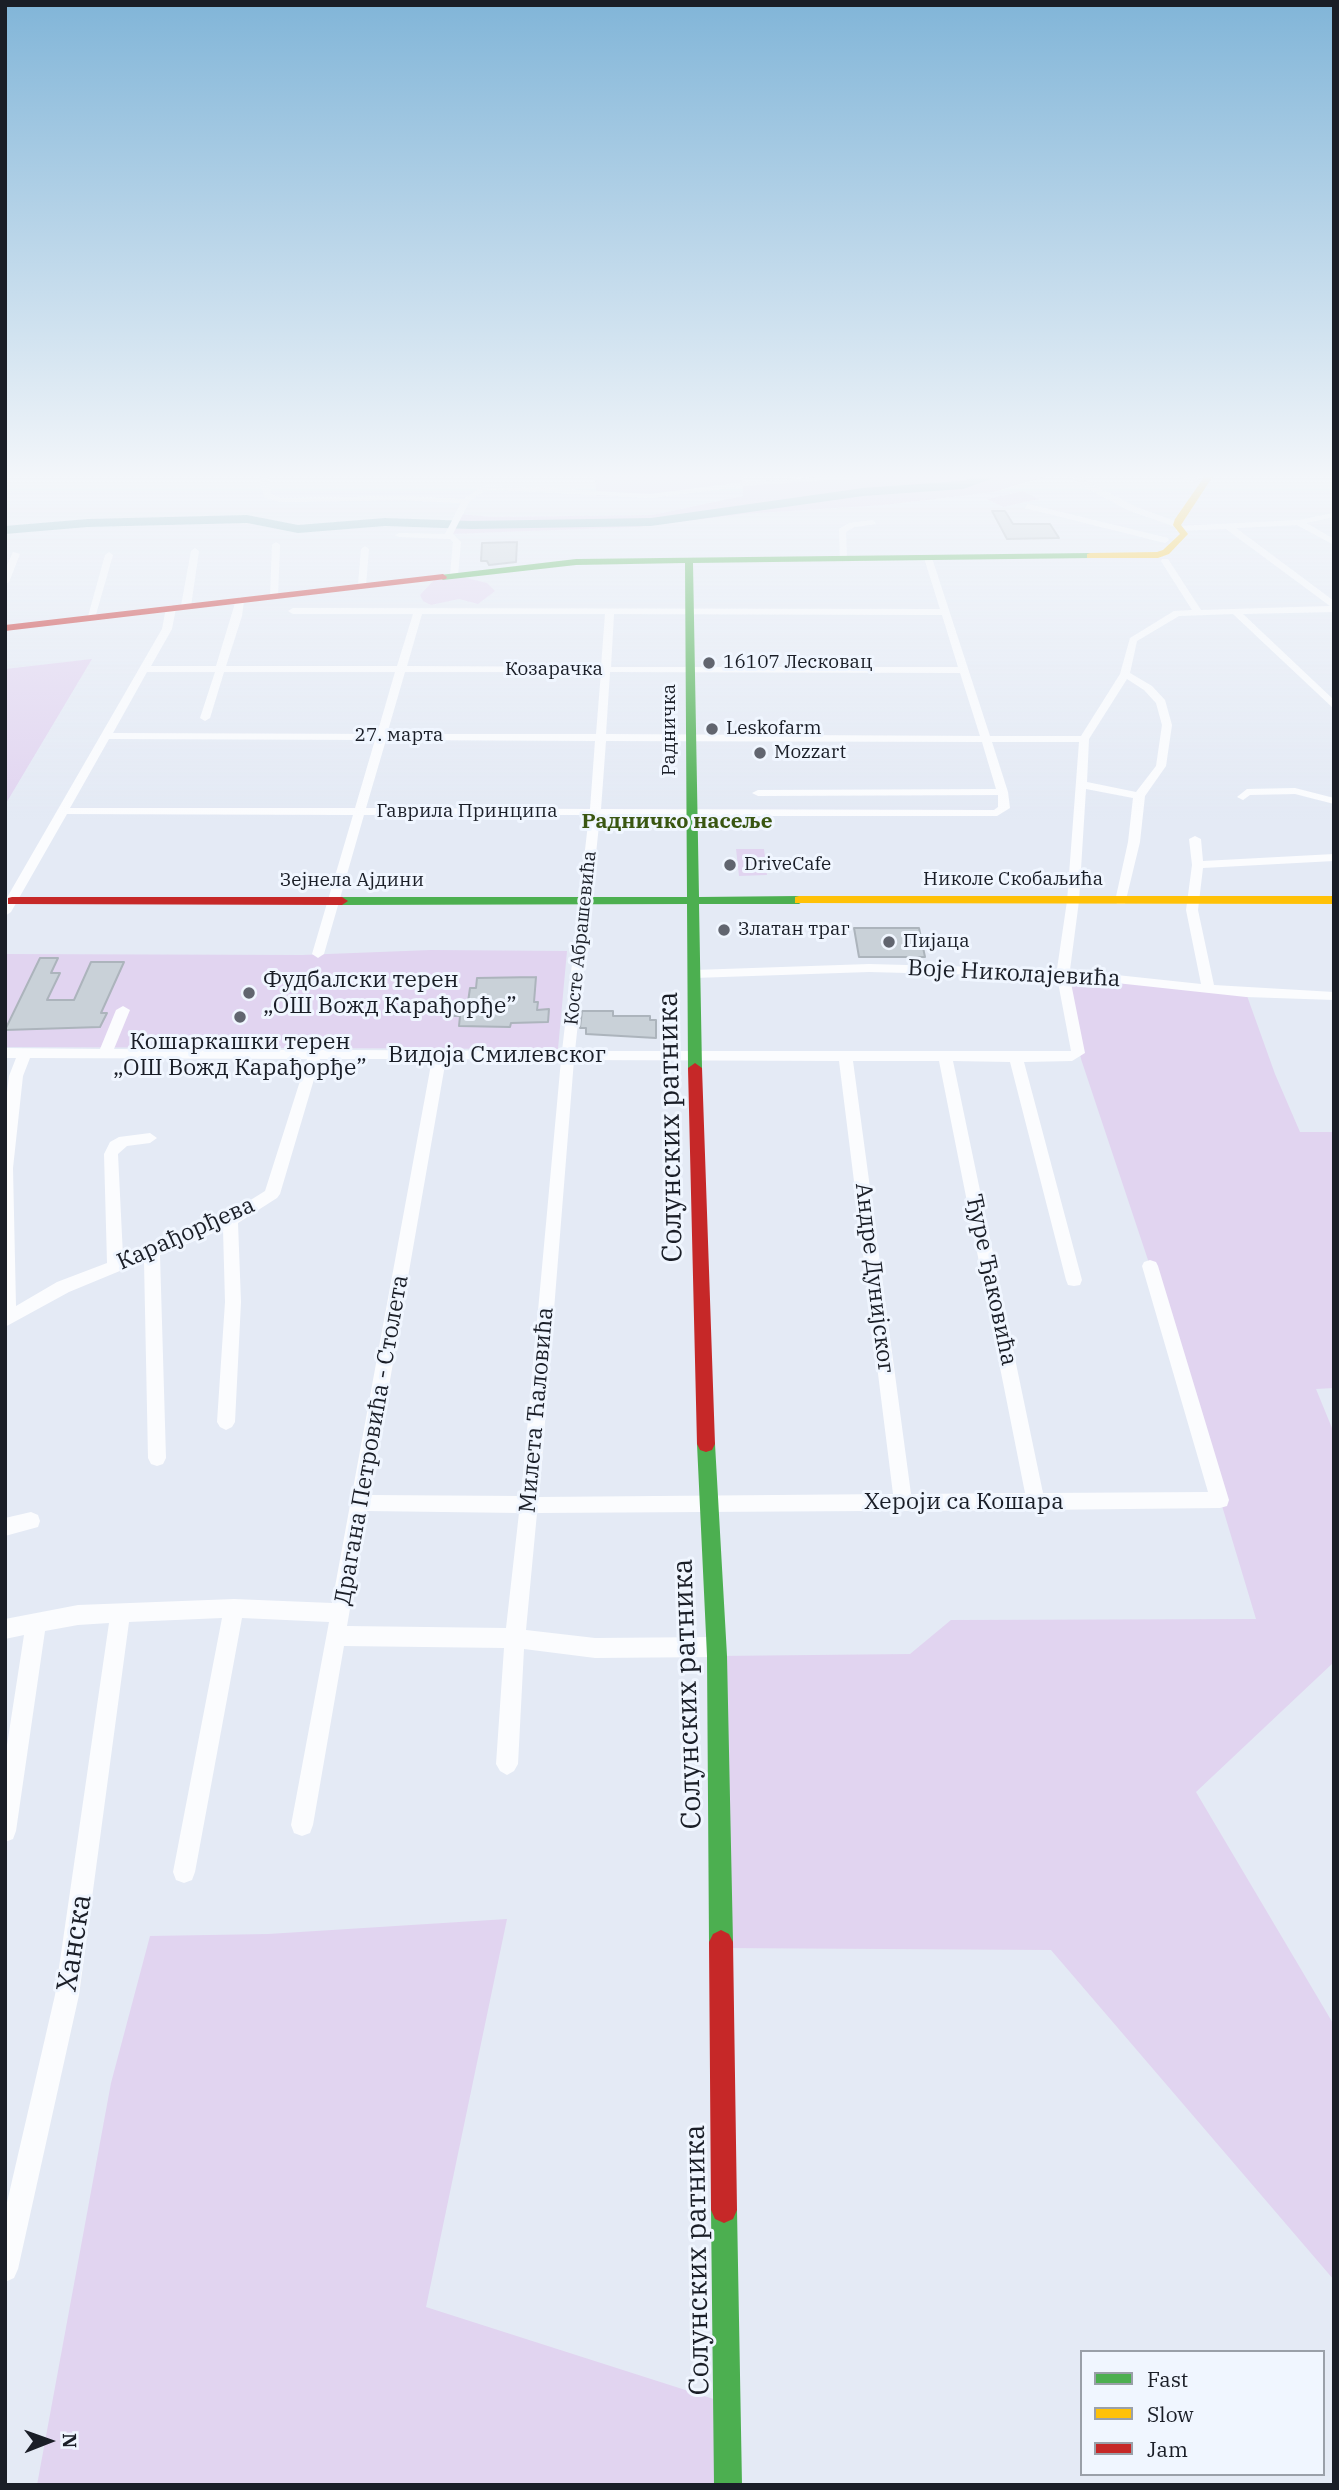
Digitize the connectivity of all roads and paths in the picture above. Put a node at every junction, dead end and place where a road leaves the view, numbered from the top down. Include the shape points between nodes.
1 (98, 589) edge
2 (183, 589) edge
3 (274, 589) edge
4 (328, 589) edge
5 (689, 589) edge
6 (938, 589) edge
7 (1183, 589) edge
8 (1311, 589) edge
9 (274, 596) junction
10 (240, 600) junction
11 (178, 607) junction
12 (1334, 607) edge
13 (1234, 610) junction
14 (293, 611) dead end
15 (418, 611) junction
16 (610, 611) junction
17 (690, 611) junction
18 (1197, 611) junction
19 (946, 612) junction
20 (90, 618) junction
21 (5, 628) edge
22 (145, 669) junction
23 (220, 669) junction
24 (401, 670) junction
25 (606, 670) junction
26 (691, 670) junction
27 (964, 670) junction
28 (1125, 674) junction
29 (1334, 706) edge
30 (205, 718) dead end
31 (691, 735) junction
32 (107, 736) junction
33 (382, 736) junction
34 (599, 736) junction
35 (985, 737) junction
36 (1084, 739) junction
37 (1079, 784) junction
38 (1003, 792) junction
39 (758, 793) dead end
40 (1139, 796) junction
41 (1243, 797) dead end
42 (1334, 801) edge
43 (64, 811) junction
44 (360, 812) junction
45 (595, 812) junction
46 (692, 813) junction
47 (1195, 839) dead end
48 (1334, 857) edge
49 (1198, 865) junction
50 (1334, 900) edge
51 (693, 901) junction
52 (1073, 901) junction
53 (1121, 901) junction
54 (333, 902) junction
55 (585, 902) junction
56 (1192, 902) junction
57 (9, 906) edge
58 (318, 954) dead end
59 (1063, 973) junction
60 (694, 974) junction
61 (1208, 987) junction
62 (1334, 996) edge
63 (123, 1010) dead end
64 (5, 1053) edge
65 (25, 1053) junction
66 (105, 1053) junction
67 (314, 1054) junction
68 (440, 1055) junction
69 (568, 1055) junction
70 (695, 1055) junction
71 (845, 1056) junction
72 (945, 1057) junction
73 (1016, 1057) junction
74 (150, 1138) dead end
75 (230, 1220) junction
76 (152, 1251) junction
77 (115, 1266) junction
78 (1150, 1266) dead end
79 (1074, 1280) dead end
80 (7, 1319) edge
81 (226, 1422) dead end
82 (157, 1458) dead end
83 (903, 1501) junction
84 (1036, 1502) junction
85 (361, 1503) junction
86 (708, 1503) junction
87 (529, 1505) junction
88 (31, 1521) dead end
89 (5, 1527) edge
90 (234, 1608) junction
91 (120, 1613) junction
92 (341, 1613) junction
93 (36, 1622) junction
94 (5, 1629) edge
95 (335, 1636) junction
96 (515, 1637) junction
97 (716, 1647) junction
98 (507, 1764) dead end
99 (302, 1825) dead end
100 (5, 1831) edge
101 (184, 1872) dead end
102 (5, 2269) edge
103 (728, 2485) edge

1 - 20 street
2 - 11 street
3 - 9 street
4 - 9 main road
5 - 17 main road, Радничка
6 - 19 street
7 - 18 street
8 - 12 street
9 - 10 main road
10 - 11 main road
10 - 23 street
11 - 20 main road
11 - 22 street
12 - 13 street
13 - 18 street
13 - 29 street
14 - 15 street
15 - 16 street
15 - 24 street
16 - 17 street
16 - 25 street, Косте Абрашевића
17 - 19 street
17 - 26 main road, Радничка
18 - 28 street via 1177,613 1133,640
19 - 27 street
20 - 21 main road
22 - 23 street, Козарачка
22 - 32 street
23 - 24 street, Козарачка
23 - 30 street
24 - 25 street, Козарачка
24 - 33 street
25 - 26 street, Козарачка
25 - 34 street, Косте Абрашевића
26 - 27 street, Козарачка
26 - 31 main road, Радничка
27 - 35 street
28 - 36 street
28 - 40 street via 1155,695 1166,715 1162,763
31 - 34 street, 27. марта
31 - 35 street, 27. марта
31 - 46 main road, Радничка
32 - 33 street, 27. марта
32 - 43 street
33 - 34 street, 27. марта
33 - 44 street
34 - 45 street, Косте Абрашевића
35 - 36 street, 27. марта
35 - 38 street
36 - 37 street
37 - 40 street
37 - 52 street
38 - 39 street
38 - 46 street, Гаврила Принципа via 1004,808 997,813
40 - 53 street
41 - 42 street via 1247,792 1295,791
43 - 44 street, Гаврила Принципа
43 - 57 street
44 - 45 street, Гаврила Принципа
44 - 54 street
45 - 46 street, Гаврила Принципа
45 - 55 street, Косте Абрашевића
46 - 51 main road, Радничка
47 - 49 street
48 - 49 street
49 - 56 street
50 - 56 main road, Николе Скобаљића
51 - 52 main road, Николе Скобаљића
51 - 55 main road, Зејнела Ајдини
51 - 60 main road, Солунских ратника
52 - 53 main road, Николе Скобаљића
52 - 59 street
53 - 56 main road, Николе Скобаљића
54 - 55 main road, Зејнела Ајдини
54 - 57 main road, Зејнела Ајдини
54 - 58 street
55 - 69 street, Косте Абрашевића
56 - 61 street
59 - 60 street, Воје Николајевића via 869,968
59 - 61 street, Воје Николајевића
59 - 73 street via 1078,1053
60 - 70 main road, Солунских ратника
61 - 62 street, Воје Николајевића
63 - 66 street
64 - 65 street, Видоја Смилевског
65 - 66 street, Видоја Смилевског
65 - 80 street via 16,1076 6,1168
66 - 67 street, Видоја Смилевског
67 - 68 street, Видоја Смилевског
67 - 75 street, Карађорђева via 272,1194
68 - 69 street, Видоја Смилевског
68 - 85 street, Драгана Петровића - Столета
69 - 70 street, Видоја Смилевског
69 - 87 street, Милета Ћаловића
70 - 71 street
70 - 86 main road, Солунских ратника
71 - 72 street
71 - 83 street, Андре Дунијског
72 - 73 street
72 - 84 street, Ђуре Ђаковића
73 - 79 street
74 - 77 street via 124,1141 111,1154
75 - 76 street, Карађорђева
75 - 81 street via 233,1302
76 - 77 street, Карађорђева
76 - 82 street
77 - 80 street, Карађорђева via 63,1287
78 - 84 street, Хероји са Кошара via 1220,1500
83 - 84 street, Хероји са Кошара
83 - 86 street, Хероји са Кошара
85 - 87 street, Хероји са Кошара
85 - 92 street, Драгана Петровића - Столета
86 - 87 street, Хероји са Кошара
86 - 97 main road, Солунских ратника
87 - 96 street, Милета Ћаловића
88 - 89 street
90 - 91 street
90 - 92 street
90 - 101 street
91 - 93 street
91 - 102 street, Ханска via 67,1995
92 - 95 street, Драгана Петровића - Столета
93 - 94 street
93 - 100 street
95 - 96 street
95 - 99 street, Драгана Петровића - Столета
96 - 97 street via 595,1648
96 - 98 street, Милета Ћаловића
97 - 103 main road, Солунских ратника

